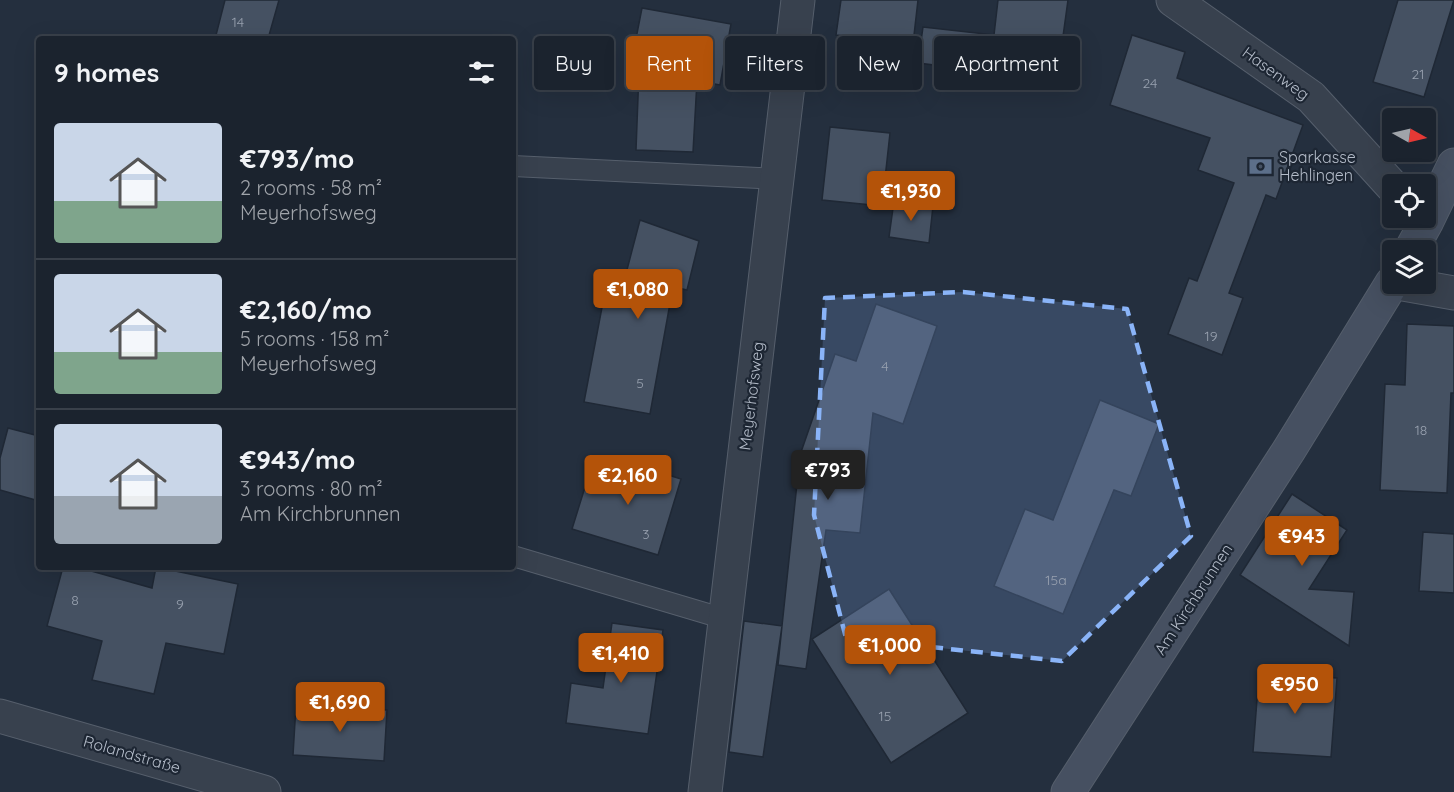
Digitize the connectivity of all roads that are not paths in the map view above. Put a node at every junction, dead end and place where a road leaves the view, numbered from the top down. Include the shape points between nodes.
1 (798, 0) edge
2 (1173, 0) edge
3 (1454, 165) edge
4 (516, 166) edge
5 (1382, 175) edge
6 (777, 179) junction
7 (1436, 199) edge
8 (1436, 290) edge
9 (1454, 293) edge
10 (1385, 294) edge
11 (516, 557) edge
12 (725, 619) junction
13 (0, 716) edge
14 (264, 792) edge
15 (705, 792) edge
16 (1068, 792) edge

1 - 6 street, Meyerhofsweg
2 - 5 street, Hasenweg via 1311,97
3 - 7 main road
4 - 6 lane
6 - 12 street, Meyerhofsweg
8 - 9 street
10 - 16 main road, Am Kirchbrunnen
11 - 12 lane
12 - 15 street, Meyerhofsweg
13 - 14 street, Rolandstraße

